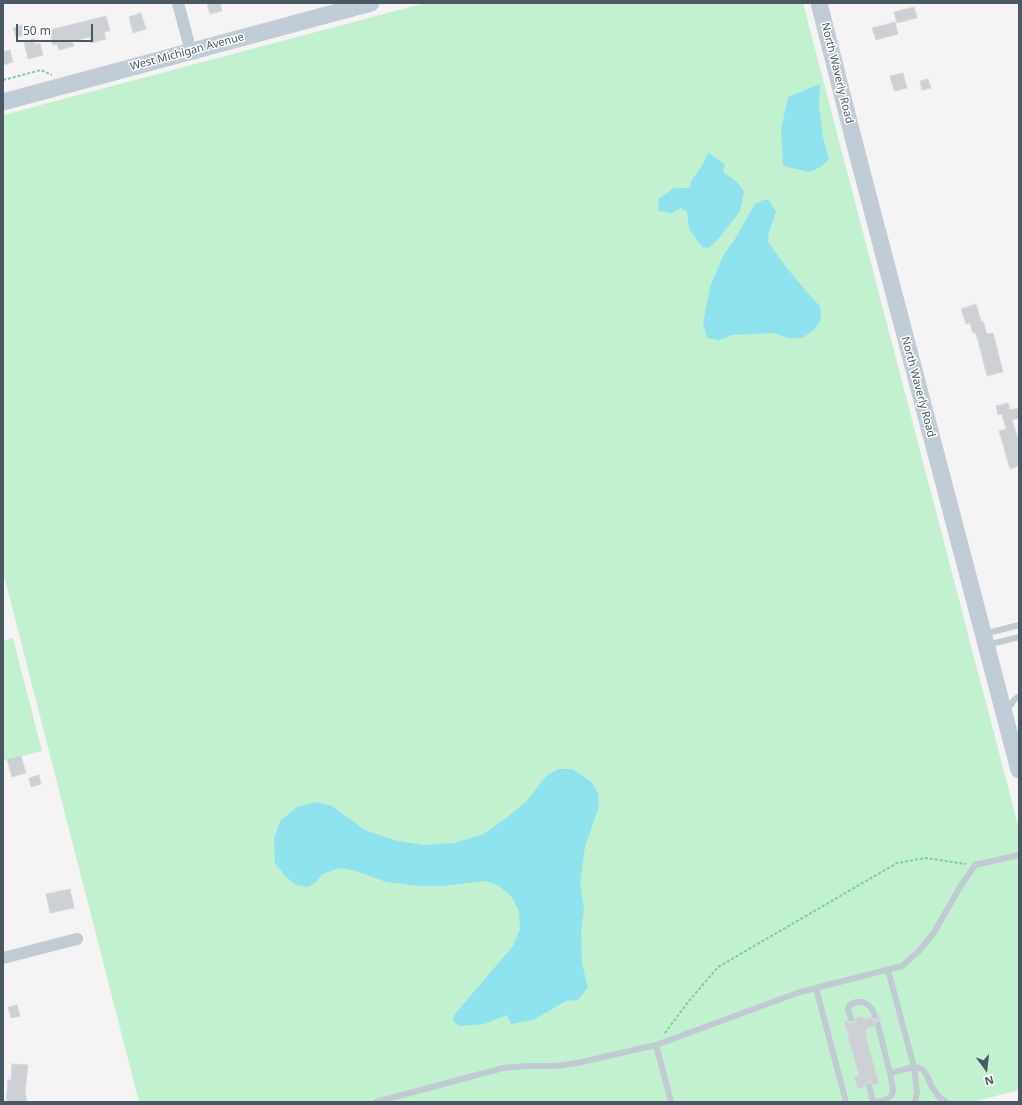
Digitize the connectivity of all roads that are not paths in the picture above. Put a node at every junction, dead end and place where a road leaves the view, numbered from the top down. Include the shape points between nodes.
1 (178, 3) edge
2 (371, 3) edge
3 (819, 3) edge
4 (191, 52) junction
5 (3, 102) edge
6 (1019, 626) edge
7 (1019, 637) edge
8 (984, 640) junction
9 (1019, 696) edge
10 (1004, 713) junction
11 (1019, 770) edge
12 (1019, 855) edge
13 (77, 939) dead end
14 (3, 958) edge
15 (888, 970) junction
16 (816, 988) junction
17 (875, 1016) dead end
18 (851, 1019) dead end
19 (878, 1025) dead end
20 (656, 1045) junction
21 (914, 1067) junction
22 (890, 1073) junction
23 (869, 1086) dead end
24 (376, 1102) edge
25 (671, 1102) edge
26 (846, 1102) edge
27 (873, 1102) edge
28 (876, 1102) edge
29 (915, 1102) edge
30 (946, 1102) edge

1 - 4 street
2 - 4 main road, West Michigan Avenue
3 - 8 main road, North Waverly Road
4 - 5 main road, West Michigan Avenue
6 - 8 lane
7 - 8 lane
8 - 10 main road, North Waverly Road
9 - 10 lane
10 - 11 main road, North Waverly Road
12 - 15 lane via 975,865 934,934 902,966
13 - 14 street
15 - 16 lane
15 - 21 lane
16 - 20 lane
16 - 26 lane
17 - 18 lane via 868,1005 857,1002 849,1006
19 - 22 lane
20 - 24 lane via 577,1064 504,1068
20 - 25 lane
21 - 22 lane
21 - 29 lane via 917,1093
21 - 30 lane via 926,1074 938,1096
22 - 28 lane via 892,1095 886,1100
23 - 27 lane

